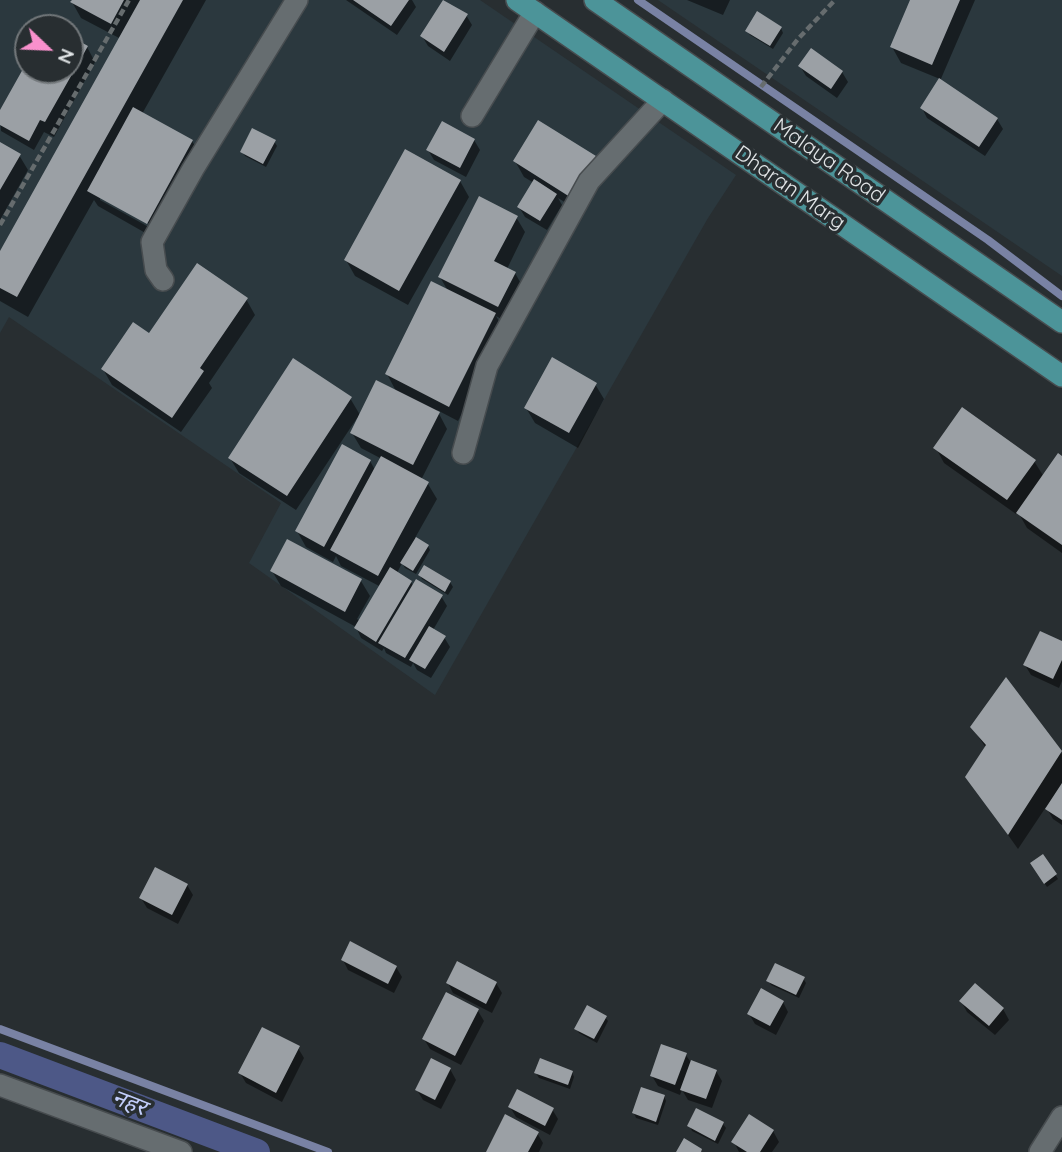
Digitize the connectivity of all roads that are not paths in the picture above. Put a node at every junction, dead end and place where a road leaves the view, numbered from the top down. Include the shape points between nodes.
1 (296, 0) edge
2 (595, 0) edge
3 (526, 6) edge
4 (663, 100) junction
5 (472, 116) dead end
6 (163, 280) dead end
7 (1062, 322) edge
8 (1062, 376) edge
9 (463, 453) dead end
10 (0, 1085) edge
11 (1062, 1117) edge
12 (181, 1152) edge
13 (1040, 1152) edge

1 - 6 street via 152,242 156,270
2 - 7 main road, Malaya Road
3 - 4 main road, Dharan Marg
3 - 5 street
4 - 8 main road, Dharan Marg
4 - 9 street via 590,181 487,366
10 - 12 street
11 - 13 street

